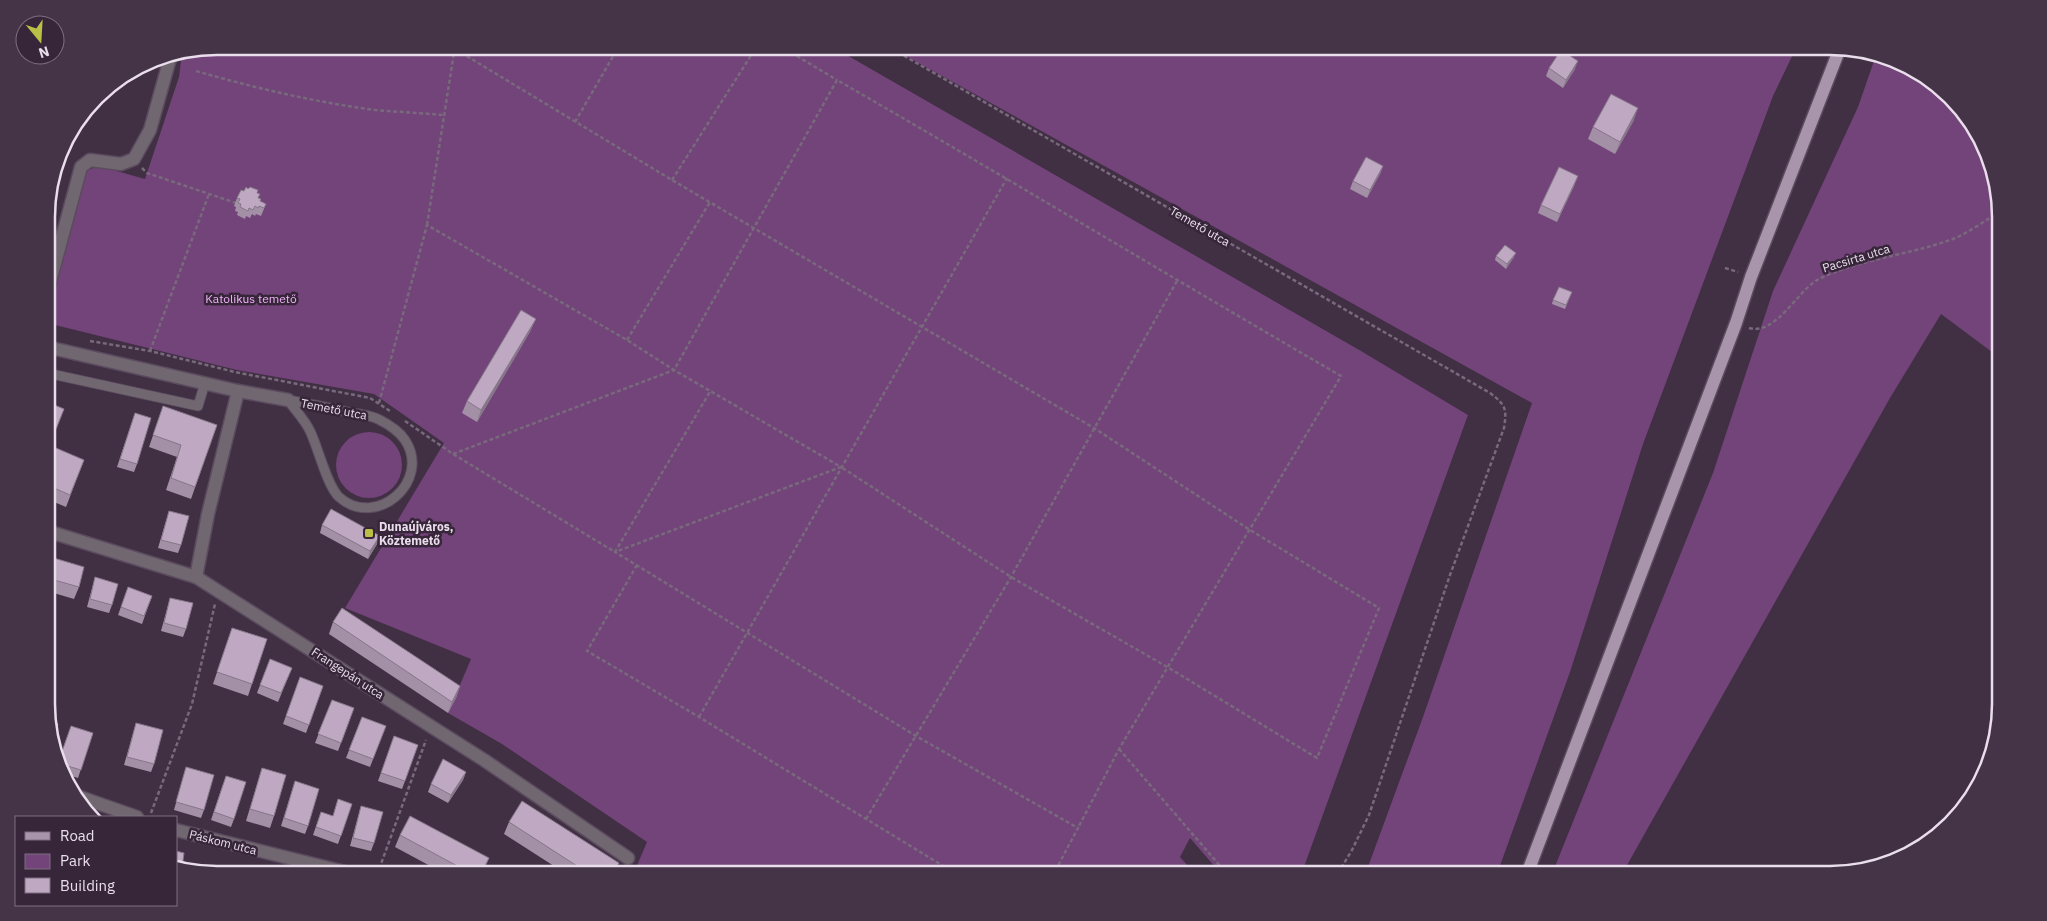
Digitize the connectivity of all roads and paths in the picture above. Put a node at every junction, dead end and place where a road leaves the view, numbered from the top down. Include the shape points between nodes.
1 (453, 55) edge
2 (467, 55) edge
3 (614, 55) edge
4 (751, 55) edge
5 (795, 55) edge
6 (903, 55) edge
7 (1837, 55) edge
8 (168, 63) edge
9 (196, 71) dead end
10 (837, 80) junction
11 (444, 115) junction
12 (574, 122) junction
13 (134, 159) junction
14 (1007, 178) junction
15 (672, 180) junction
16 (209, 194) junction
17 (711, 202) junction
18 (236, 203) edge
19 (1992, 217) edge
20 (428, 225) junction
21 (755, 228) junction
22 (55, 263) edge
23 (1177, 281) junction
24 (1736, 323) junction
25 (922, 327) junction
26 (84, 340) dead end
27 (627, 340) junction
28 (55, 349) edge
29 (150, 351) junction
30 (674, 370) junction
31 (55, 375) edge
32 (204, 383) junction
33 (238, 390) junction
34 (711, 390) junction
35 (288, 400) junction
36 (379, 403) junction
37 (394, 413) dead end
38 (401, 418) dead end
39 (1094, 428) junction
40 (453, 454) junction
41 (841, 467) junction
42 (1250, 530) junction
43 (55, 533) edge
44 (615, 552) junction
45 (637, 565) junction
46 (196, 577) junction
47 (1011, 577) junction
48 (218, 590) junction
49 (747, 634) junction
50 (1169, 668) junction
51 (699, 717) junction
52 (430, 727) junction
53 (916, 736) junction
54 (1119, 749) junction
55 (87, 799) edge
56 (134, 816) edge
57 (149, 816) edge
58 (866, 819) junction
59 (1078, 828) junction
60 (178, 830) edge
61 (628, 858) dead end
62 (321, 866) edge
63 (381, 866) edge
64 (943, 866) edge
65 (1058, 866) edge
66 (1221, 866) edge
67 (1341, 866) edge
68 (1530, 866) edge

1 - 11 path
2 - 12 path
3 - 12 path
4 - 15 path
5 - 10 path
6 - 67 path, Temető utca via 1501,401 1506,412 1504,428 1450,575 1369,815
7 - 24 main road
8 - 13 street via 150,130
9 - 11 path via 319,101 375,110
10 - 14 path
10 - 21 path
11 - 20 path
12 - 15 path
13 - 16 path via 147,173
13 - 22 street via 121,164 90,160 81,166
14 - 23 path
14 - 25 path
15 - 17 path
16 - 18 path
16 - 29 path
17 - 21 path
17 - 27 path
19 - 24 path, Pacsirta utca via 1952,240 1818,279 1770,325 1752,329
20 - 27 path
20 - 36 path
21 - 25 path
21 - 30 path
23 - 39 path
23 - 42 path via 1341,376
24 - 68 main road
25 - 39 path
25 - 41 path
26 - 29 path
27 - 30 path
28 - 32 street, Temető utca
29 - 36 path via 235,372 370,398
30 - 34 path
30 - 40 path
31 - 32 lane via 198,406
32 - 33 street, Temető utca
33 - 35 street, Temető utca
33 - 46 street
34 - 41 path
34 - 44 path
35 - 35 lane, Temető utca via 309,428 337,495 349,505 364,509 382,506 395,498 407,484 412,469 405,440 376,417
36 - 37 path
38 - 40 path
39 - 42 path
39 - 47 path
40 - 44 path
41 - 44 path
41 - 47 path
41 - 49 path
42 - 50 path
42 - 50 path via 1379,608 1317,758
43 - 46 street, Frangepán utca
44 - 45 path
45 - 49 path
45 - 51 path via 586,651
46 - 48 street, Frangepán utca
47 - 50 path
47 - 53 path
48 - 52 street, Frangepán utca
48 - 57 path via 192,704
49 - 51 path
49 - 53 path
50 - 54 path
51 - 58 path
52 - 61 street, Frangepán utca
52 - 63 path
53 - 58 path
53 - 59 path
54 - 59 path
54 - 66 path
55 - 56 street
58 - 64 path
59 - 65 path
60 - 62 street, Páskom utca

